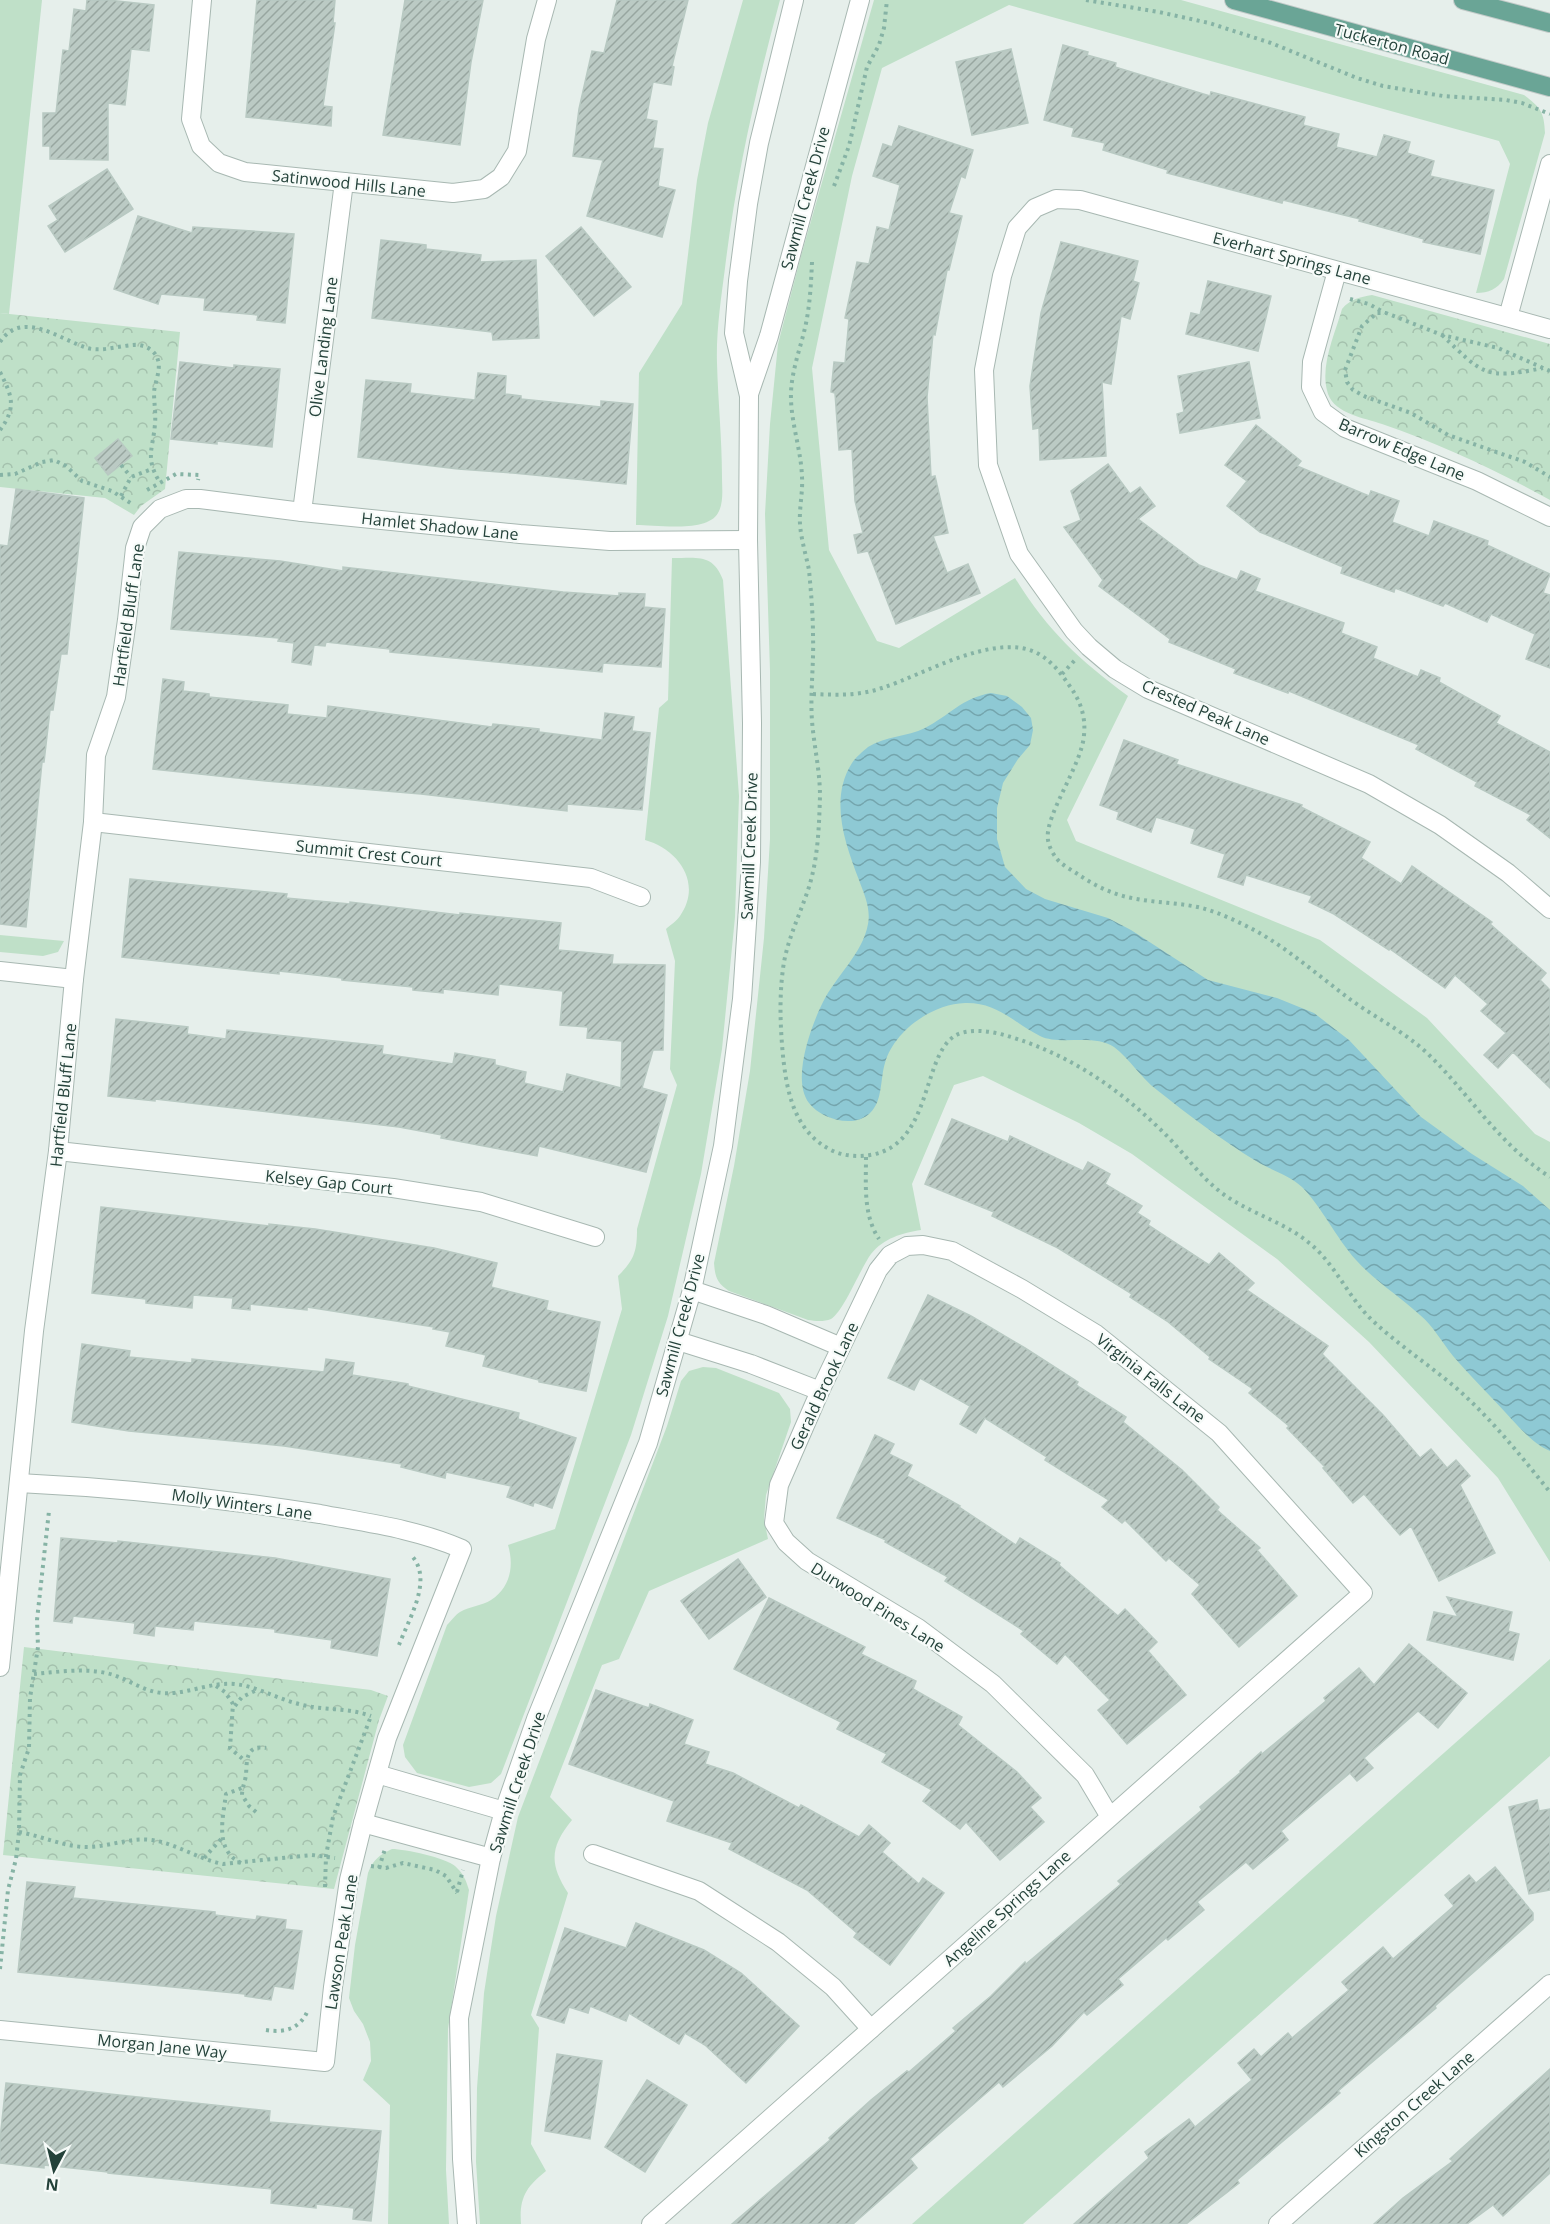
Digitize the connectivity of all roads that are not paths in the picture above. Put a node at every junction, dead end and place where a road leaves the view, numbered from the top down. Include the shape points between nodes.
1 (202, 0) edge
2 (547, 0) edge
3 (795, 0) edge
4 (860, 0) edge
5 (1234, 0) edge
6 (1463, 0) edge
7 (1550, 23) edge
8 (1550, 87) edge
9 (1550, 164) edge
10 (344, 182) junction
11 (1035, 208) joint
12 (1337, 271) junction
13 (1508, 316) junction
14 (1550, 329) edge
15 (749, 396) junction
16 (302, 512) junction
17 (1550, 517) edge
18 (142, 527) joint
19 (748, 540) junction
20 (93, 822) junction
21 (641, 897) dead end
22 (1550, 909) edge
23 (0, 971) edge
24 (74, 979) junction
25 (58, 1151) junction
26 (596, 1237) dead end
27 (890, 1255) joint
28 (692, 1290) junction
29 (678, 1341) junction
30 (841, 1347) junction
31 (820, 1391) junction
32 (19, 1483) junction
33 (774, 1523) joint
34 (462, 1549) joint
35 (1363, 1593) joint
36 (0, 1667) edge
37 (377, 1774) junction
38 (504, 1811) junction
39 (1110, 1817) junction
40 (363, 1823) junction
41 (593, 1854) dead end
42 (491, 1858) junction
43 (1550, 1984) edge
44 (871, 2029) junction
45 (0, 2030) edge
46 (325, 2062) joint
47 (467, 2224) edge
48 (651, 2224) edge
49 (1278, 2224) edge

1 - 10 street, Satinwood Hills Lane via 191,105 191,118 201,146 219,163 245,172
2 - 10 street, Satinwood Hills Lane via 536,39 517,151 501,177 484,189 453,194
3 - 15 street, Sawmill Creek Drive via 759,143 738,281 734,333
4 - 15 street, Sawmill Creek Drive via 769,336
5 - 8 main road, Tuckerton Road
6 - 7 main road
9 - 13 street
10 - 16 street, Olive Landing Lane
11 - 12 street, Everhart Springs Lane via 1056,199 1080,200
11 - 22 street, Crested Peak Lane via 1017,228 1002,276 984,370 988,465 1019,554 1074,631 1115,669 1148,689 1369,784 1440,825 1508,873
12 - 13 street, Everhart Springs Lane
12 - 17 street, Barrow Edge Lane via 1312,362 1311,387 1323,412 1345,428 1477,481
13 - 14 street, Everhart Springs Lane
15 - 19 street, Sawmill Creek Drive
16 - 18 street, Hamlet Shadow Lane via 186,499 160,509
16 - 19 street, Hamlet Shadow Lane via 610,541
18 - 20 street, Hartfield Bluff Lane via 135,548 116,697 96,755
19 - 28 street, Sawmill Creek Drive via 751,850 742,999 723,1146
20 - 21 street, Summit Crest Court via 591,878
20 - 24 street, Hartfield Bluff Lane
23 - 24 street
24 - 25 street, Hartfield Bluff Lane
25 - 26 street, Kelsey Gap Court via 393,1188 481,1202
25 - 32 street, Hartfield Bluff Lane
27 - 30 street, Gerald Brook Lane via 878,1270
27 - 35 street, Virginia Falls Lane via 906,1246 952,1251 1096,1334 1219,1432
28 - 29 street, Sawmill Creek Drive
28 - 30 street via 766,1315
29 - 31 street
29 - 38 street, Sawmill Creek Drive via 648,1443 536,1719
30 - 31 street, Gerald Brook Lane
31 - 33 street, Gerald Brook Lane via 779,1485
32 - 34 street, Molly Winters Lane via 124,1488 252,1503 403,1528
32 - 36 street, Hartfield Bluff Lane
33 - 39 street, Durwood Pines Lane via 786,1542 807,1562 918,1628 993,1684 1085,1775
34 - 37 street, Lawson Peak Lane via 387,1738
35 - 39 street, Angeline Springs Lane
37 - 38 street
37 - 40 street, Lawson Peak Lane
38 - 42 street, Sawmill Creek Drive
39 - 44 street, Angeline Springs Lane
40 - 42 street
40 - 46 street, Lawson Peak Lane via 349,1880
41 - 44 street via 699,1891 778,1942 833,1987
42 - 47 street, Sawmill Creek Drive via 459,2018
43 - 49 street, Kingston Creek Lane
44 - 48 street, Angeline Springs Lane
45 - 46 street, Morgan Jane Way

